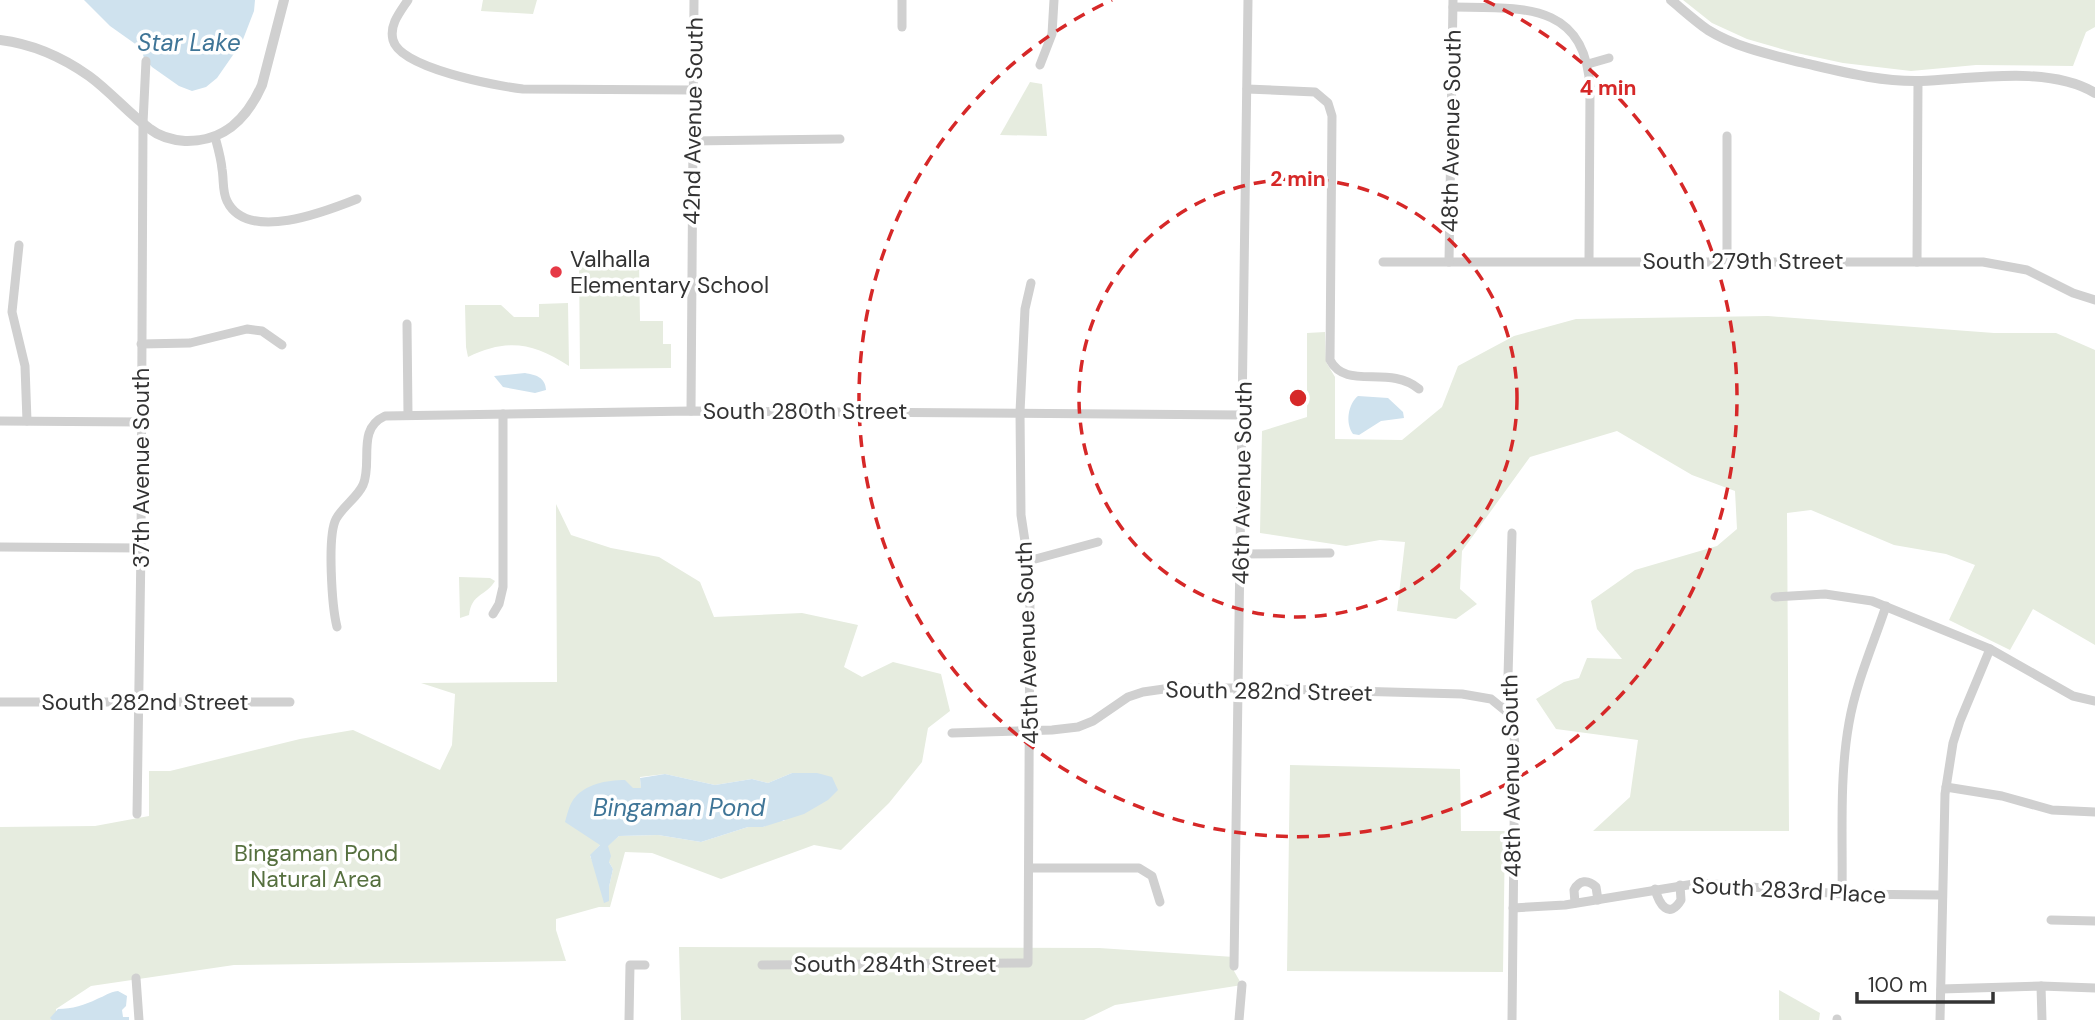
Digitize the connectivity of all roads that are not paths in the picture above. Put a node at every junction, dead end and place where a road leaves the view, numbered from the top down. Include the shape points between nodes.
1 (285, 0) edge
2 (408, 0) edge
3 (694, 0) edge
4 (902, 0) edge
5 (1054, 0) edge
6 (1248, 0) edge
7 (1671, 0) edge
8 (1453, 4) edge
9 (902, 27) dead end
10 (0, 40) edge
11 (1609, 58) dead end
12 (146, 61) dead end
13 (1588, 64) junction
14 (1040, 65) dead end
15 (1918, 81) junction
16 (1247, 89) junction
17 (693, 90) junction
18 (2095, 93) edge
19 (143, 123) junction
20 (1727, 135) dead end
21 (215, 137) junction
22 (840, 139) dead end
23 (692, 141) junction
24 (357, 199) dead end
25 (19, 245) dead end
26 (1589, 261) junction
27 (1727, 261) junction
28 (1383, 262) dead end
29 (1449, 262) junction
30 (1917, 262) junction
31 (1031, 283) dead end
32 (2095, 300) edge
33 (407, 324) dead end
34 (141, 344) junction
35 (282, 345) dead end
36 (1419, 389) dead end
37 (691, 411) junction
38 (1020, 412) junction
39 (503, 414) junction
40 (408, 415) junction
41 (1243, 415) junction
42 (0, 421) edge
43 (27, 421) junction
44 (141, 422) junction
45 (1512, 533) dead end
46 (1098, 542) dead end
47 (0, 547) edge
48 (141, 548) junction
49 (1241, 554) junction
50 (1330, 554) dead end
51 (1028, 561) junction
52 (1775, 597) dead end
53 (1886, 606) junction
54 (493, 614) dead end
55 (337, 627) dead end
56 (1990, 649) junction
57 (1239, 688) junction
58 (138, 701) junction
59 (2095, 701) edge
60 (0, 702) edge
61 (290, 702) dead end
62 (1507, 712) junction
63 (1031, 731) junction
64 (952, 733) dead end
65 (1946, 787) junction
66 (2095, 812) edge
67 (137, 814) dead end
68 (1029, 868) junction
69 (1680, 885) junction
70 (1656, 889) junction
71 (1842, 894) junction
72 (1941, 895) junction
73 (1598, 900) junction
74 (1160, 902) dead end
75 (1575, 903) junction
76 (1513, 908) junction
77 (2051, 920) dead end
78 (2095, 921) edge
79 (1028, 963) joint
80 (645, 965) dead end
81 (762, 965) dead end
82 (1234, 966) dead end
83 (136, 978) dead end
84 (1242, 985) dead end
85 (2041, 986) junction
86 (2095, 988) edge
87 (1941, 989) junction
88 (139, 1020) edge
89 (629, 1020) edge
90 (1239, 1020) edge
91 (1512, 1020) edge
92 (1940, 1020) edge
93 (2042, 1020) edge

1 - 21 street via 258,96 243,117
2 - 17 street via 394,24 394,43 398,51 433,67 523,89
3 - 17 street, 42nd Avenue South
4 - 9 street
5 - 14 street via 1052,34
6 - 16 street, 46th Avenue South
7 - 15 street via 1709,30 1767,54 1844,73
8 - 13 street via 1534,10 1555,19 1573,33
8 - 29 street, 48th Avenue South
10 - 19 street via 61,58
11 - 13 street
12 - 19 street, 37th Avenue South
13 - 26 street
15 - 18 street via 2024,76 2073,83
15 - 30 street
16 - 36 street via 1315,92 1331,108 1329,354 1334,369 1343,375 1399,377
16 - 41 street, 46th Avenue South
17 - 23 street, 42nd Avenue South
19 - 21 street via 173,139
19 - 34 street, 37th Avenue South
20 - 27 street
21 - 24 street via 225,196 232,209 246,217 294,220
22 - 23 street
23 - 37 street, 42nd Avenue South
25 - 43 street via 12,312 25,366
26 - 27 street, South 279th Street
26 - 29 street, South 279th Street
27 - 30 street, South 279th Street
28 - 29 street, South 279th Street
30 - 32 street, South 279th Street via 2005,265
31 - 38 street, 45th Avenue South via 1024,309
33 - 40 street
34 - 35 street via 190,343 247,329 262,331
34 - 44 street, 37th Avenue South
37 - 38 street, South 280th Street
37 - 39 street, South 280th Street
38 - 41 street, South 280th Street
38 - 51 street, 45th Avenue South via 1021,515
39 - 40 street, South 280th Street
39 - 54 street via 503,587
40 - 55 street, South 280th Street via 385,416 372,426 363,485 334,522
41 - 49 street, 46th Avenue South
42 - 43 street
43 - 44 street
44 - 48 street, 37th Avenue South
45 - 62 street, 48th Avenue South
46 - 51 street
47 - 48 street
48 - 58 street, 37th Avenue South
49 - 50 street
49 - 57 street, 46th Avenue South
51 - 63 street, 45th Avenue South
52 - 53 street via 1825,594
53 - 56 street
53 - 71 street via 1848,726
56 - 59 street via 2073,696
56 - 65 street via 1960,721
57 - 62 street, South 282nd Street via 1470,695 1491,699
57 - 63 street, South 282nd Street via 1143,692 1078,727
57 - 82 street, 46th Avenue South
58 - 60 street, South 282nd Street
58 - 61 street, South 282nd Street
58 - 67 street, 37th Avenue South
62 - 76 street, 48th Avenue South via 1515,744
63 - 64 street, South 282nd Street
63 - 68 street, 45th Avenue South
65 - 66 street via 2052,810
65 - 72 street
68 - 74 street via 1139,868 1152,876
68 - 79 street, 45th Avenue South
69 - 70 street, South 283rd Place
69 - 70 street via 1681,900 1671,909 1659,903
69 - 71 street, South 283rd Place via 1731,884
70 - 73 street, South 283rd Place
71 - 72 street, South 283rd Place
72 - 87 street
73 - 75 street, South 283rd Place
73 - 75 street via 1596,887 1584,881 1574,890
75 - 76 street, South 283rd Place
76 - 91 street, 48th Avenue South
77 - 78 street
79 - 81 street, South 284th Street
80 - 89 street via 630,965
83 - 88 street
84 - 90 street
85 - 86 street
85 - 87 street
85 - 93 street
87 - 92 street

